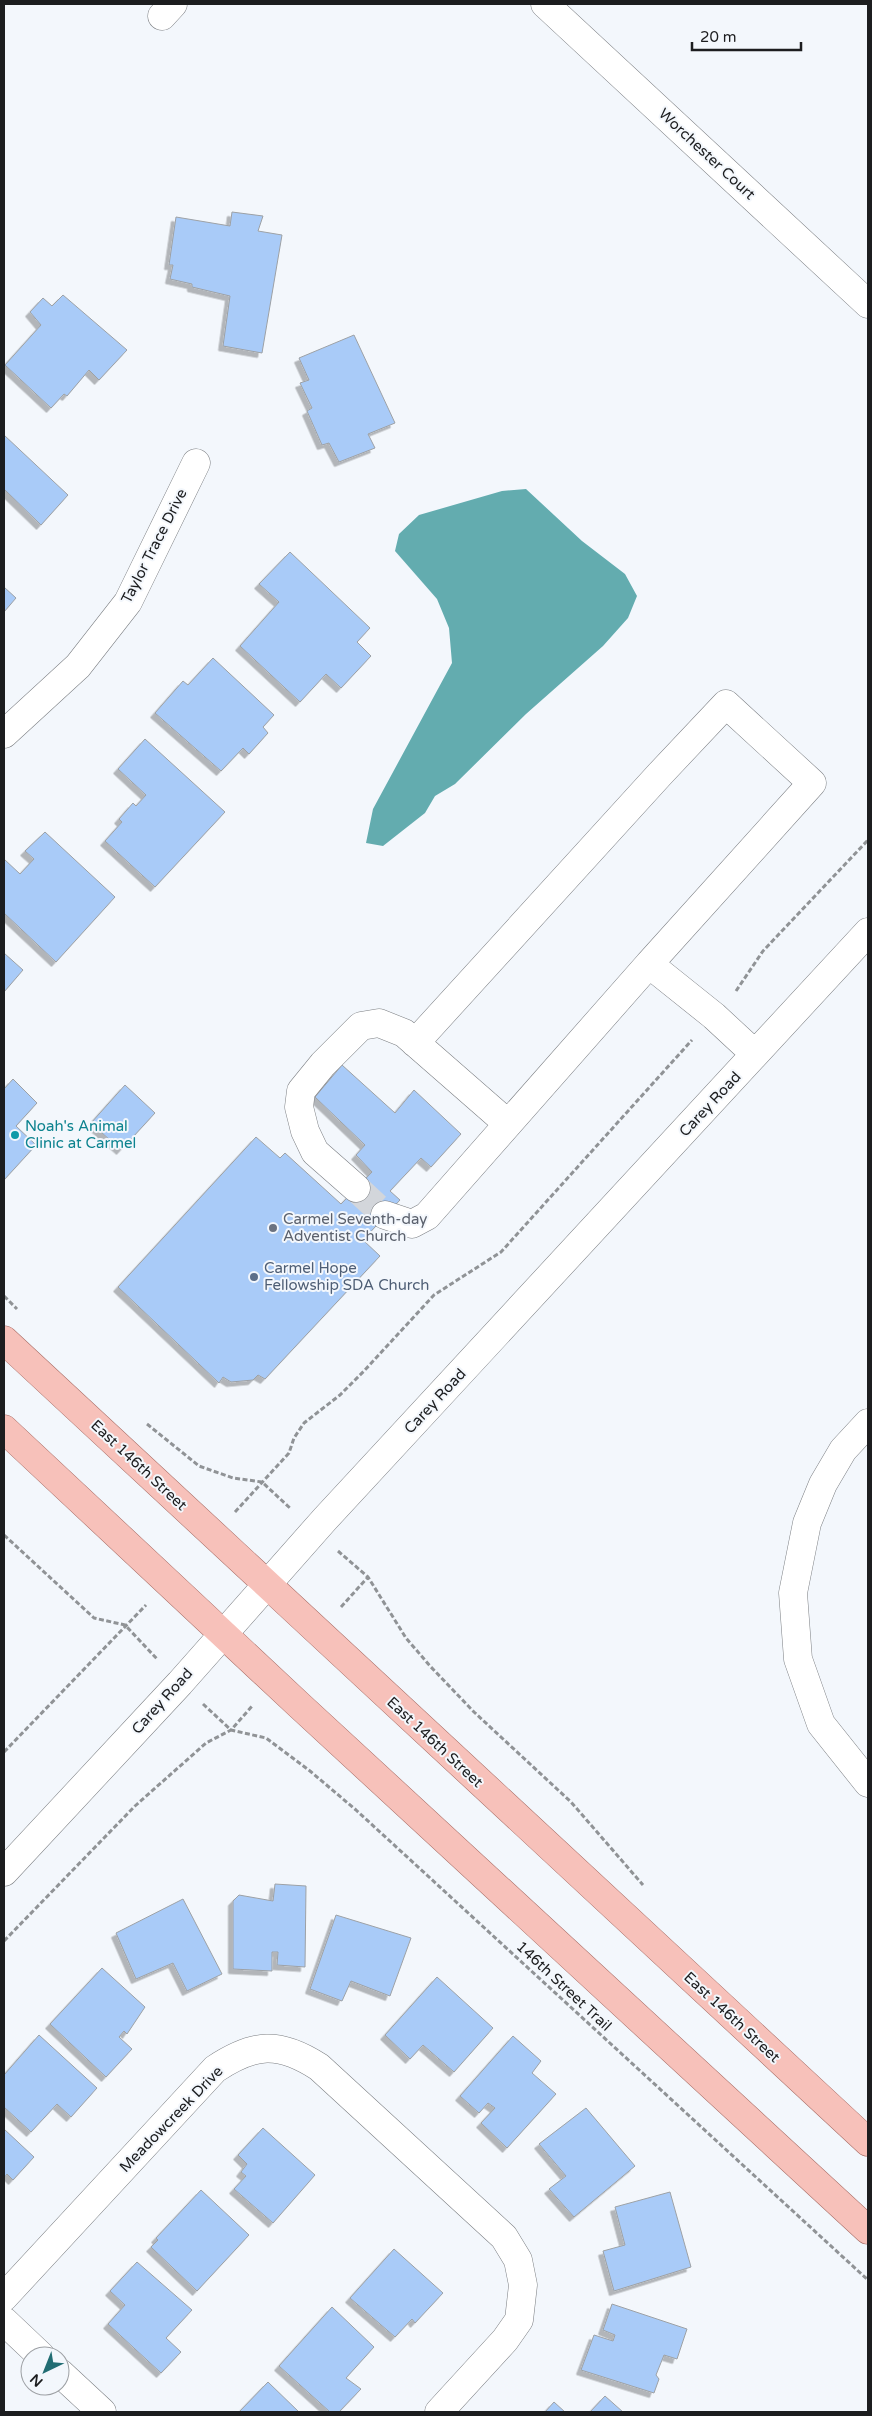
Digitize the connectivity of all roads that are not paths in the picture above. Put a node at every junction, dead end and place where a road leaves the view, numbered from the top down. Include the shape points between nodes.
1 (545, 4) edge
2 (868, 304) edge
3 (196, 463) dead end
4 (4, 734) edge
5 (868, 932) edge
6 (648, 964) junction
7 (415, 1043) junction
8 (756, 1054) junction
9 (507, 1124) junction
10 (356, 1188) tunnel mouth
11 (385, 1215) tunnel mouth
12 (4, 1340) edge
13 (868, 1422) edge
14 (4, 1429) edge
15 (268, 1584) junction
16 (223, 1633) junction
17 (868, 1782) edge
18 (4, 1872) edge
19 (868, 2142) edge
20 (868, 2230) edge
21 (4, 2297) edge
22 (4, 2321) edge
23 (30, 2346) edge
24 (70, 2382) edge
25 (102, 2412) edge
26 (439, 2412) edge

1 - 2 street, Worchester Court
3 - 4 street, Taylor Trace Drive via 128,602 78,666
5 - 8 street, Carey Road
6 - 7 street via 812,783 726,704
6 - 8 street
6 - 9 street
7 - 9 street
7 - 10 street via 404,1033 379,1023 361,1026 301,1091 299,1107 315,1152
8 - 15 street, Carey Road
9 - 11 street via 427,1216 412,1224
12 - 15 main road, East 146th Street
13 - 17 street via 842,1450 824,1484 807,1523 793,1593 798,1659 821,1724
14 - 16 main road
15 - 16 street, Carey Road
15 - 19 main road, East 146th Street via 356,1670
16 - 18 street, Carey Road
16 - 20 main road
21 - 26 street, Meadowcreek Drive via 215,2069 234,2056 256,2049 278,2049 299,2054 319,2067 504,2238 518,2260 524,2285 519,2320 505,2340
22 - 23 street
24 - 25 street

